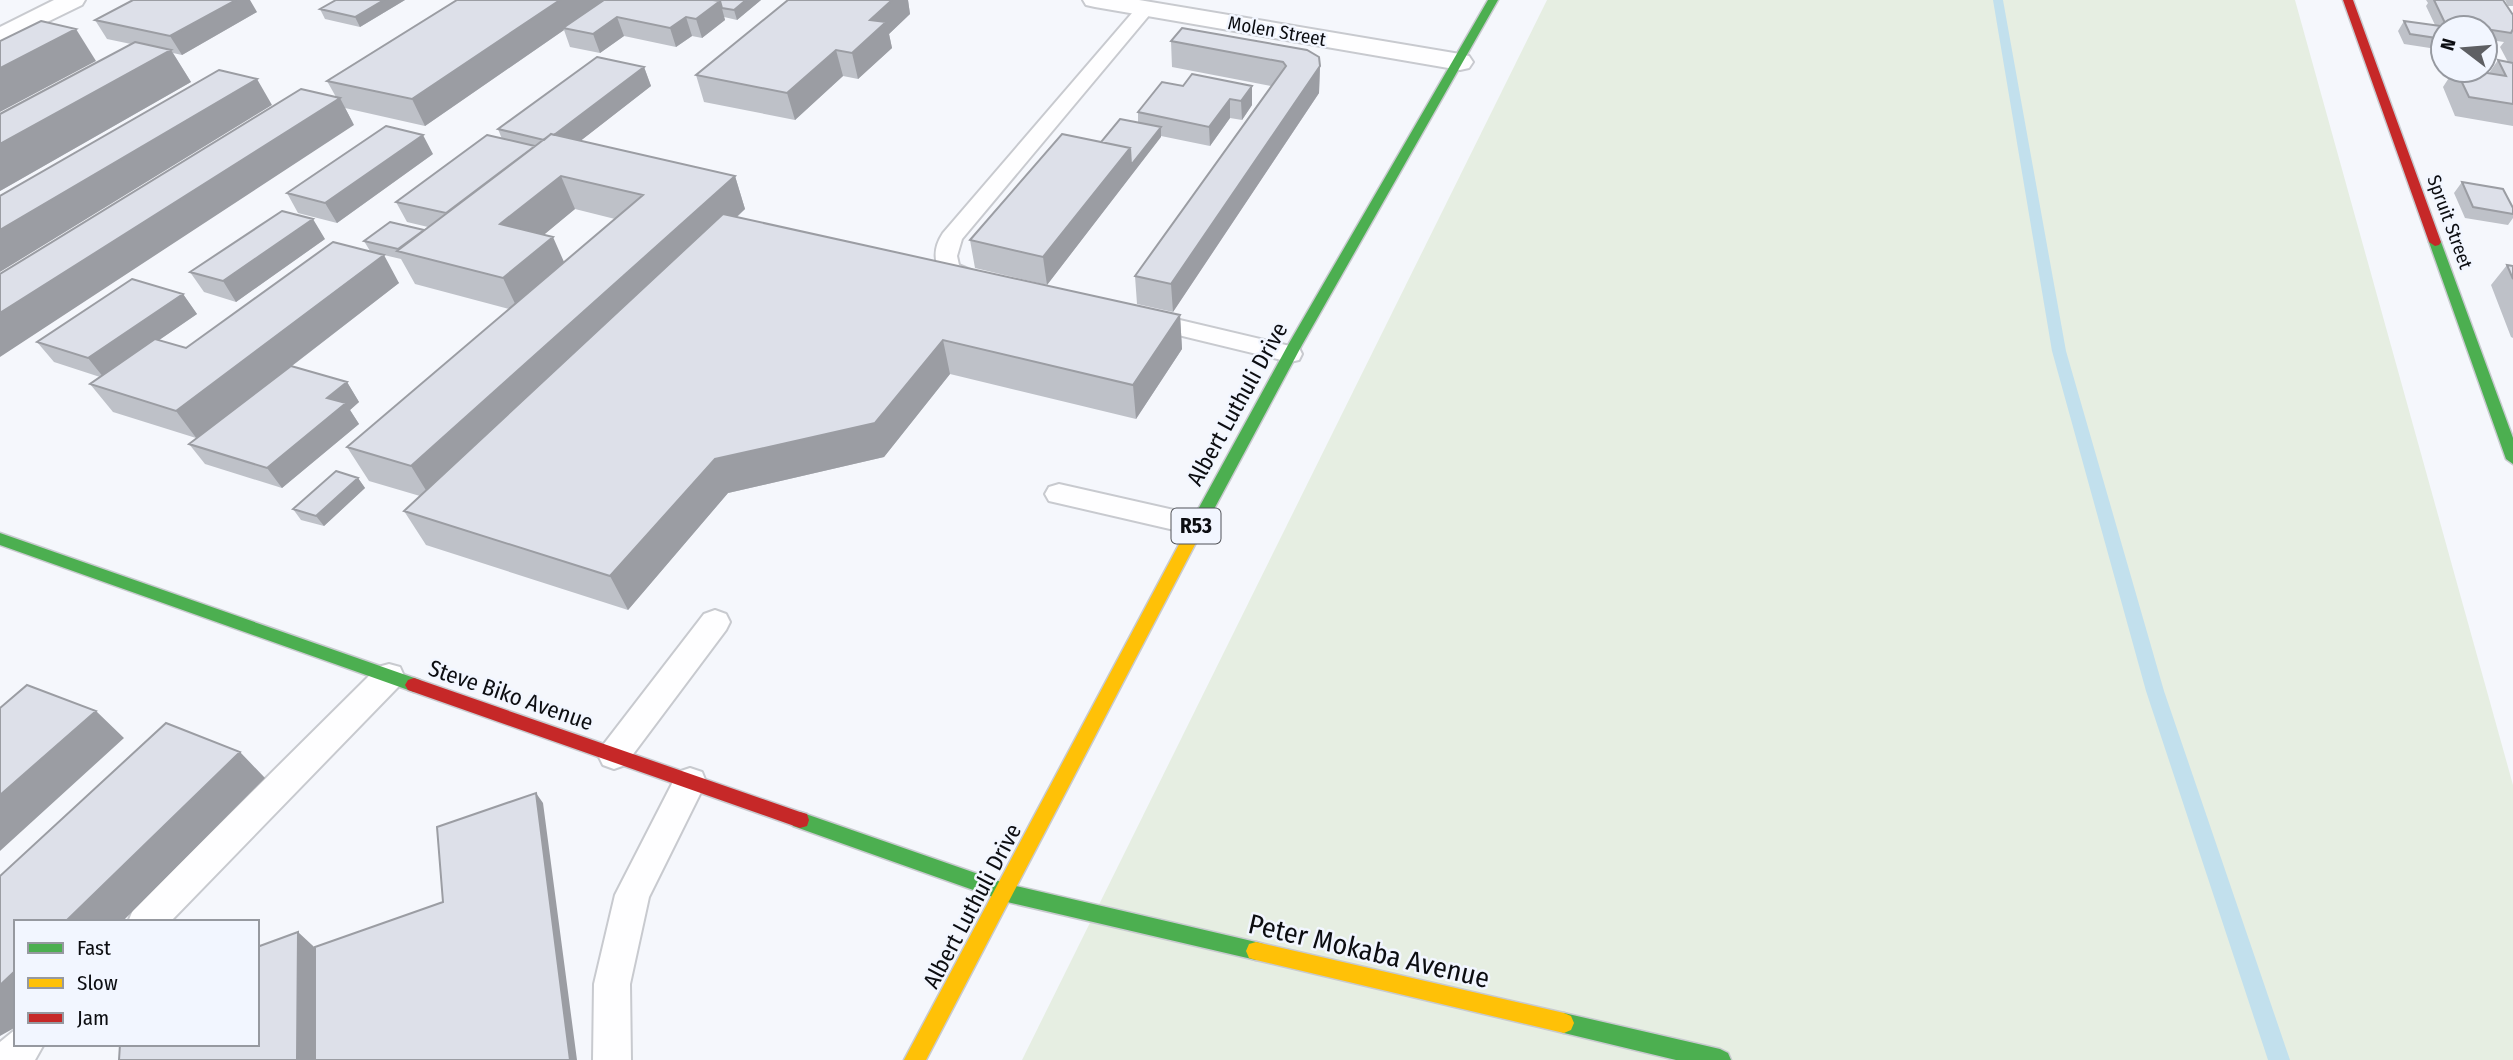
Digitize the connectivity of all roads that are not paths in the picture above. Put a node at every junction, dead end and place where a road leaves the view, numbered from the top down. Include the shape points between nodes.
1 (73, 0) edge
2 (1095, 0) edge
3 (1493, 0) edge
4 (2348, 0) edge
5 (1145, 9) junction
6 (0, 37) edge
7 (1460, 62) junction
8 (992, 285) edge
9 (1128, 316) edge
10 (1290, 354) junction
11 (2513, 458) edge
12 (1059, 494) dead end
13 (1196, 525) junction
14 (0, 539) edge
15 (715, 622) dead end
16 (389, 676) junction
17 (614, 755) junction
18 (690, 782) junction
19 (1007, 893) junction
20 (148, 920) edge
21 (23, 1046) edge
22 (9, 1060) edge
23 (612, 1060) edge
24 (915, 1060) edge
25 (1720, 1060) edge

1 - 6 street
2 - 5 street, Molen Street
3 - 7 street, Albert Luthuli Drive / R53
4 - 11 street, Spruit Street
5 - 7 street, Molen Street
5 - 8 lane via 951,238 944,255 951,272
7 - 10 street, Albert Luthuli Drive / R53
9 - 10 lane
10 - 13 street, Albert Luthuli Drive / R53
12 - 13 lane
13 - 19 street, Albert Luthuli Drive / R53
14 - 16 street, Steve Biko Avenue
15 - 17 lane
16 - 17 street, Steve Biko Avenue
16 - 20 lane
17 - 18 street, Steve Biko Avenue
18 - 19 street, Steve Biko Avenue
18 - 23 lane via 632,895 612,984
19 - 24 street, Albert Luthuli Drive / R53
19 - 25 street, Peter Mokaba Avenue
21 - 22 lane

